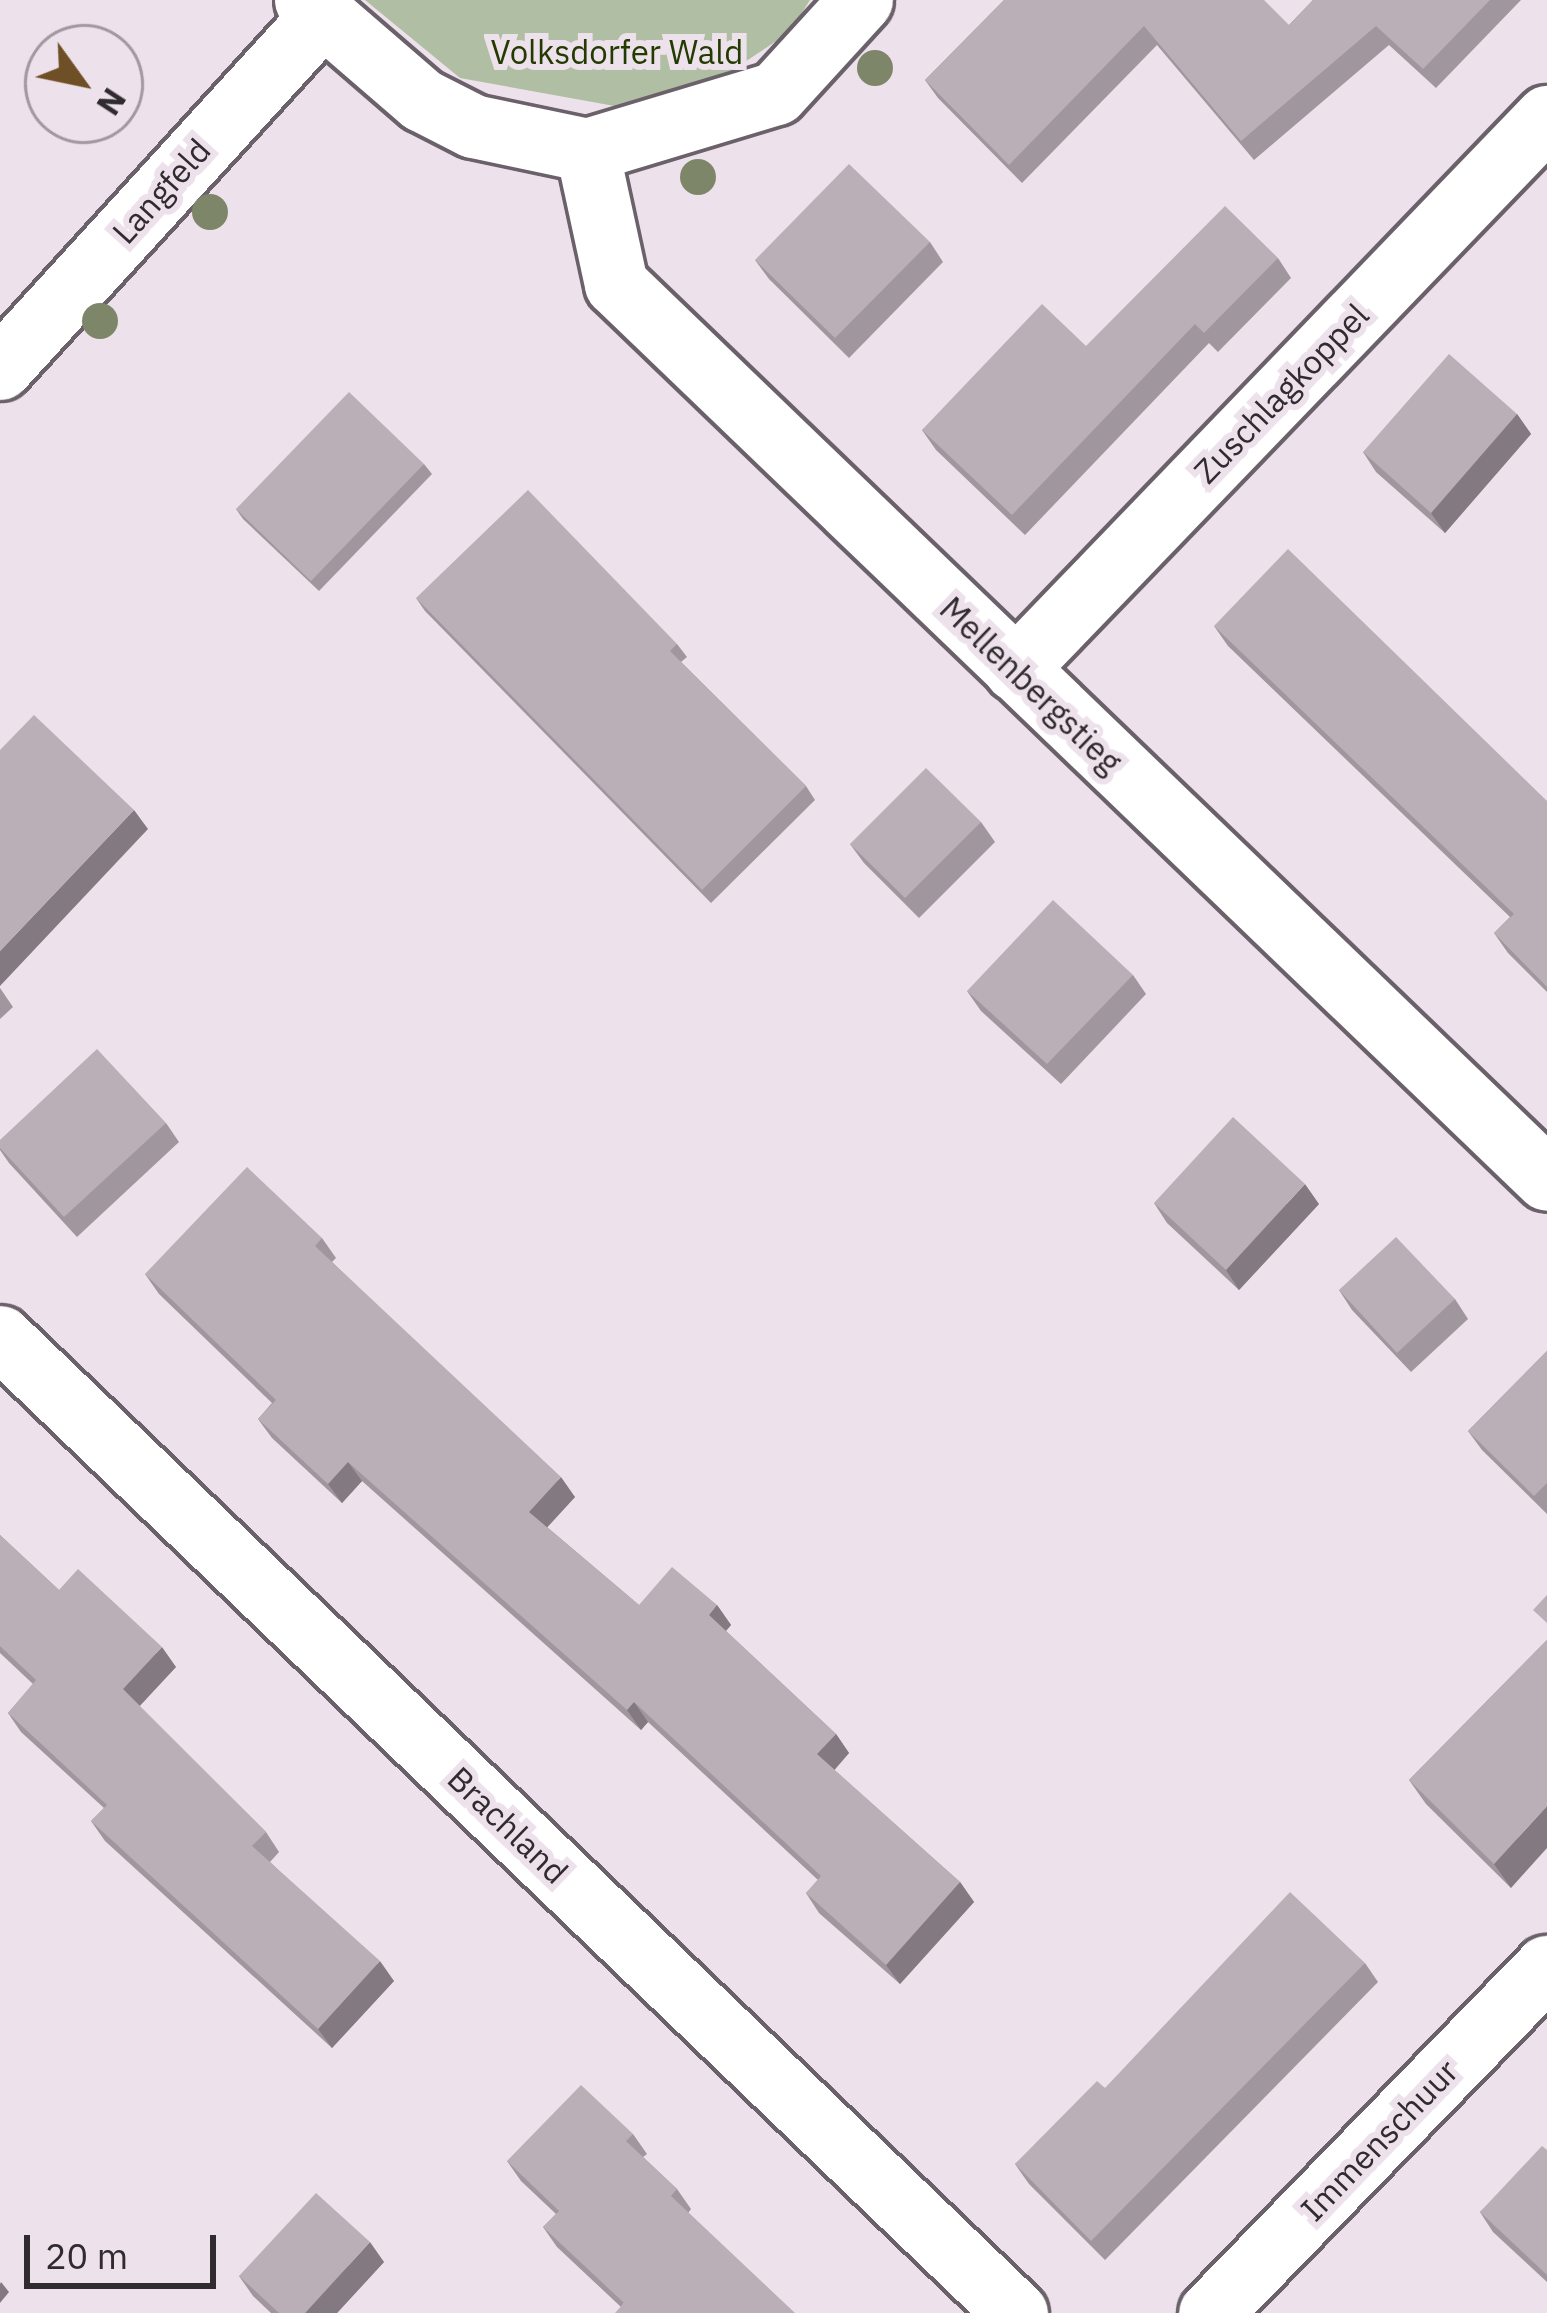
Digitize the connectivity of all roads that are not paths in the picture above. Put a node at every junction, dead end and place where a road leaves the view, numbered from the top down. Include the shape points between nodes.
1 (861, 0) edge
2 (314, 7) edge
3 (1547, 117) edge
4 (587, 150) junction
5 (0, 368) edge
6 (1015, 669) junction
7 (1547, 1179) edge
8 (0, 1337) edge
9 (1537, 1998) edge
10 (1016, 2313) edge
11 (1210, 2313) edge

1 - 4 street via 776,93
2 - 4 street via 422,100 473,126
2 - 5 street, Langfeld
3 - 6 street, Zuschlagkoppel
4 - 6 street, Mellenbergstieg via 616,284
6 - 7 street, Mellenbergstieg
8 - 10 street, Brachland
9 - 11 street, Immenschuur

